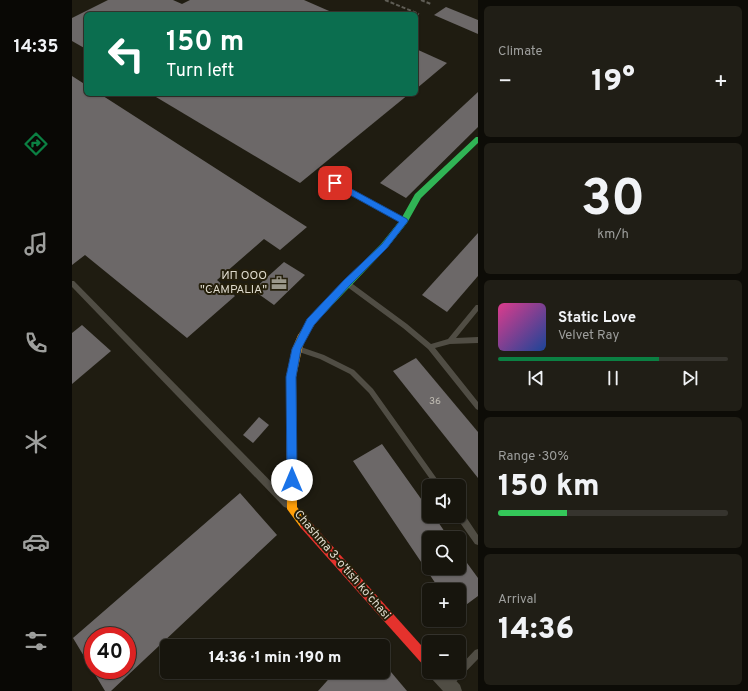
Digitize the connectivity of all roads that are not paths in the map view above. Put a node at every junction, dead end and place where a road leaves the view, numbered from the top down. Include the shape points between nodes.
1 (478, 139) edge
2 (335, 183) dead end
3 (404, 221) junction
4 (72, 283) edge
5 (347, 283) junction
6 (478, 306) edge
7 (478, 340) edge
8 (450, 341) junction
9 (430, 347) junction
10 (296, 349) junction
11 (478, 407) edge
12 (434, 479) edge
13 (292, 509) junction
14 (465, 523) edge
15 (478, 541) edge
16 (478, 653) edge
17 (422, 655) edge
18 (446, 682) edge

1 - 3 street, Chashma 3-o'tish ko'chasi via 472,148 418,196
2 - 3 lane
3 - 5 street, Chashma 3-o'tish ko'chasi via 384,246
4 - 13 lane
5 - 9 lane
5 - 10 street, Chashma 3-o'tish ko'chasi via 311,322
6 - 8 lane
7 - 8 lane
8 - 9 lane
9 - 11 lane
10 - 12 lane via 322,357 352,372 372,391
10 - 13 street, Chashma 3-o'tish ko'chasi via 291,377
13 - 17 street, Chashma 3-o'tish ko'chasi
14 - 15 lane
16 - 18 lane

